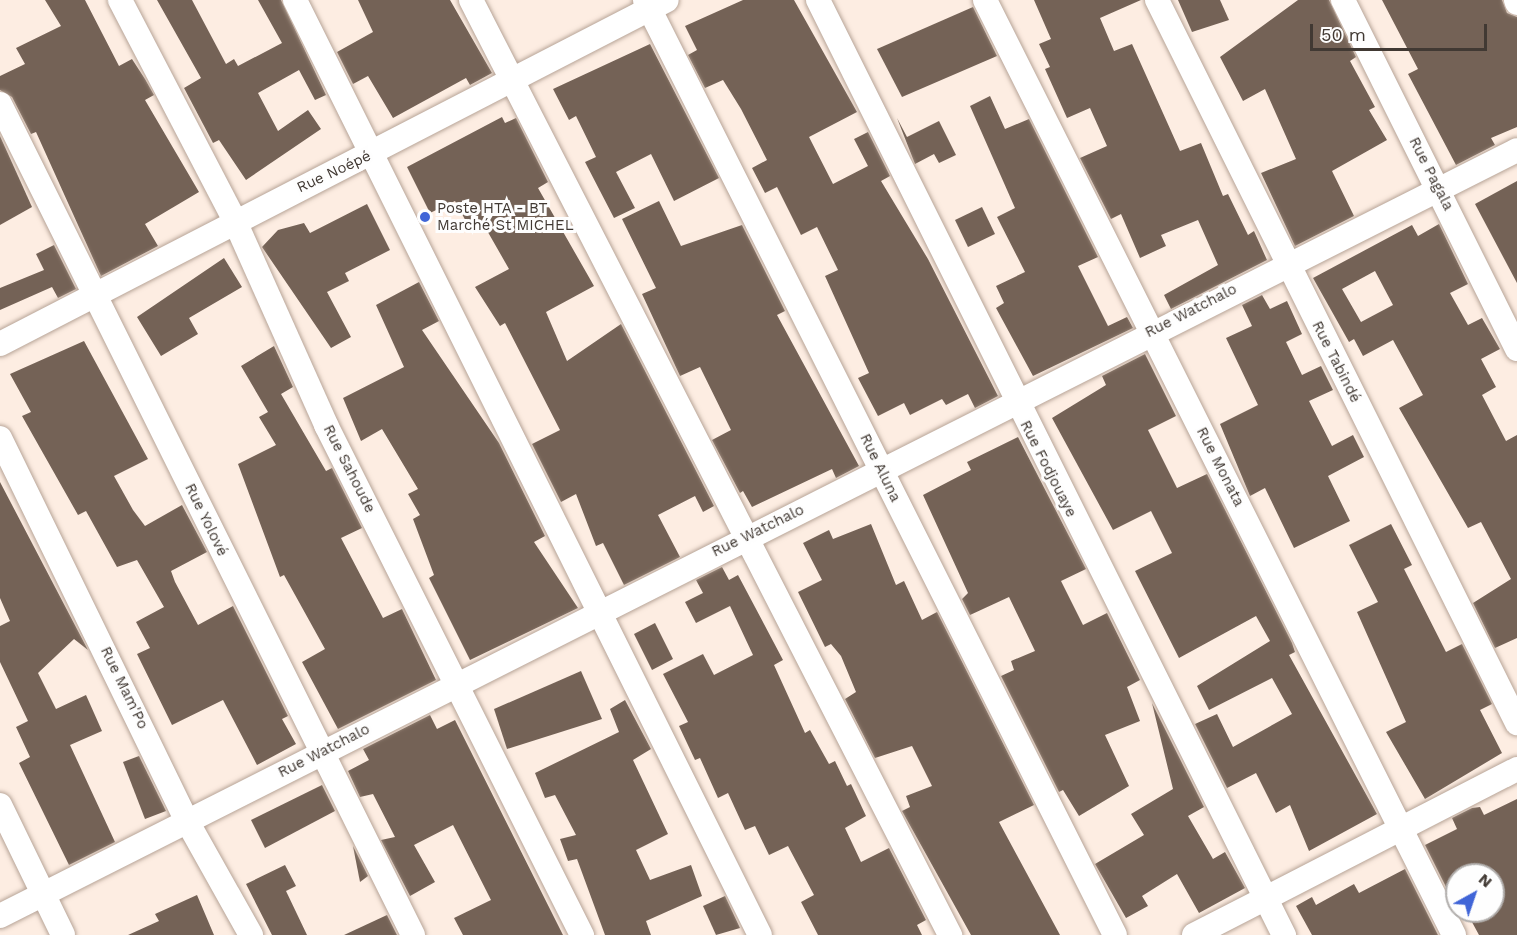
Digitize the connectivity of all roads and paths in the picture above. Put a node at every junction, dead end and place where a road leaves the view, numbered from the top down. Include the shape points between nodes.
1 (120, 0) edge
2 (295, 0) edge
3 (471, 0) edge
4 (818, 0) edge
5 (985, 0) edge
6 (1157, 0) edge
7 (1343, 0) edge
8 (654, 3) edge
9 (512, 82) junction
10 (0, 104) edge
11 (1517, 150) edge
12 (373, 154) junction
13 (1438, 189) junction
14 (234, 219) junction
15 (1287, 262) junction
16 (94, 293) junction
17 (1151, 331) junction
18 (0, 344) edge
19 (1517, 349) edge
20 (1015, 402) junction
21 (0, 438) edge
22 (881, 470) junction
23 (746, 536) junction
24 (597, 611) junction
25 (458, 681) junction
26 (1517, 723) edge
27 (321, 752) junction
28 (1517, 769) edge
29 (0, 805) edge
30 (187, 821) junction
31 (1399, 829) junction
32 (43, 894) junction
33 (1266, 898) junction
34 (0, 915) edge
35 (63, 935) edge
36 (251, 935) edge
37 (413, 935) edge
38 (582, 935) edge
39 (760, 935) edge
40 (950, 935) edge
41 (1115, 935) edge
42 (1194, 935) edge
43 (1284, 935) edge
44 (1454, 935) edge

1 - 14 street, Rue Sahoude
2 - 12 street
3 - 9 street
4 - 20 street, Rue Fodjouaye
5 - 17 street, Rue Monata
6 - 15 street, Rue Tabindé
7 - 13 street, Rue Pagala
8 - 9 street, Rue Noépé
8 - 22 street, Rue Aluna
9 - 12 street, Rue Noépé
9 - 23 street
10 - 16 street, Rue Yolové
11 - 13 street, Rue Watchalo
12 - 14 street, Rue Noépé
12 - 24 street
13 - 15 street, Rue Watchalo
13 - 19 street, Rue Pagala
14 - 16 street, Rue Noépé
14 - 25 street, Rue Sahoude via 326,425
15 - 17 street, Rue Watchalo
15 - 26 street, Rue Tabindé
16 - 18 street, Rue Noépé
16 - 27 street, Rue Yolové
17 - 20 street, Rue Watchalo
17 - 31 street, Rue Monata
20 - 22 street, Rue Watchalo
20 - 33 street, Rue Fodjouaye
21 - 30 street, Rue Mam'Po
22 - 23 street, Rue Watchalo
22 - 41 street, Rue Aluna
23 - 24 street, Rue Watchalo
23 - 40 street
24 - 25 street, Rue Watchalo
24 - 39 street
25 - 27 street, Rue Watchalo
25 - 38 street, Rue Sahoude
27 - 30 street, Rue Watchalo
27 - 37 street, Rue Yolové
28 - 31 street
29 - 32 street
30 - 32 street, Rue Watchalo
30 - 36 street, Rue Mam'Po
31 - 33 street
31 - 44 street, Rue Monata
32 - 34 street, Rue Watchalo
32 - 35 street
33 - 42 street
33 - 43 street, Rue Fodjouaye

